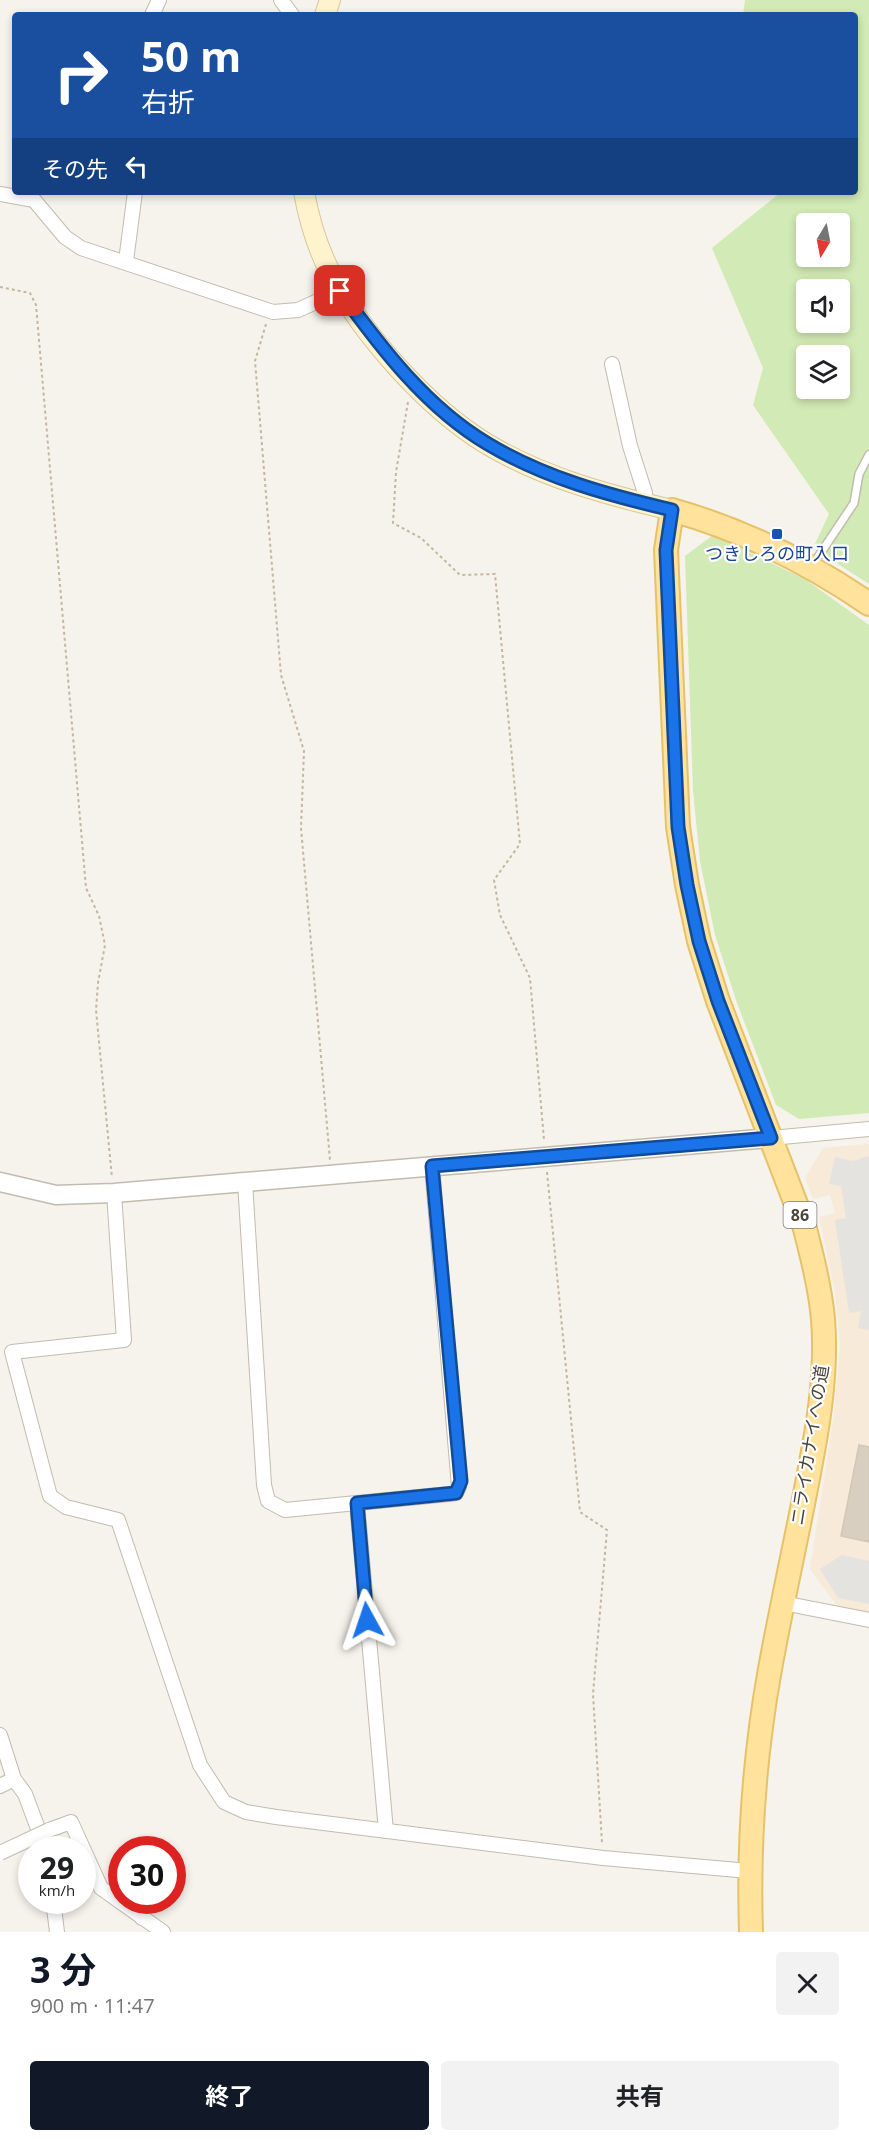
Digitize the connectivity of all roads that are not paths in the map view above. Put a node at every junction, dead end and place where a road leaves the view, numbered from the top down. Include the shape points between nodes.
1 (0, 194) edge
2 (135, 195) edge
3 (305, 195) edge
4 (126, 261) junction
5 (340, 291) junction
6 (612, 364) dead end
7 (869, 455) edge
8 (644, 503) junction
9 (672, 510) junction
10 (811, 567) junction
11 (869, 604) edge
12 (869, 1129) edge
13 (771, 1138) junction
14 (432, 1166) junction
15 (0, 1182) edge
16 (245, 1182) junction
17 (114, 1193) junction
18 (357, 1503) junction
19 (783, 1603) junction
20 (869, 1620) edge
21 (0, 1735) edge
22 (14, 1779) junction
23 (0, 1786) edge
24 (386, 1830) junction
25 (41, 1836) edge
26 (0, 1853) edge
27 (749, 1871) junction
28 (55, 1914) edge
29 (143, 1914) edge
30 (142, 1918) junction
31 (57, 1932) edge
32 (163, 1932) edge
33 (751, 1932) edge

1 - 4 street via 34,200 65,237 81,248
2 - 4 street
3 - 5 main road via 329,272
4 - 5 street via 273,312 298,310
5 - 8 main road via 391,357 455,421 504,453 558,478
6 - 8 street via 645,493
7 - 10 lane via 859,474 854,503
8 - 9 main road
9 - 10 main road via 763,542
9 - 13 main road, ニライカナイへの道 / 86 via 667,561 678,827 687,885 718,1001
10 - 11 main road
12 - 13 street
13 - 14 street
13 - 19 main road, ニライカナイへの道 / 86 via 813,1258 824,1349 814,1443
14 - 16 street
14 - 18 street via 461,1481 456,1493
15 - 17 street via 56,1195
16 - 17 street
16 - 18 street via 268,1501 285,1510
17 - 24 street via 124,1340 12,1352 50,1496 66,1507 118,1520 200,1765 224,1802 246,1812 276,1818
18 - 24 street
19 - 20 street
19 - 27 main road, ニライカナイへの道 / 86 via 753,1779
21 - 22 street
22 - 23 street
22 - 25 street via 25,1794
24 - 27 street via 603,1858
26 - 30 street, bridge via 71,1822 101,1888
27 - 33 main road, ニライカナイへの道 / 86
28 - 31 street
29 - 30 street
30 - 32 street

